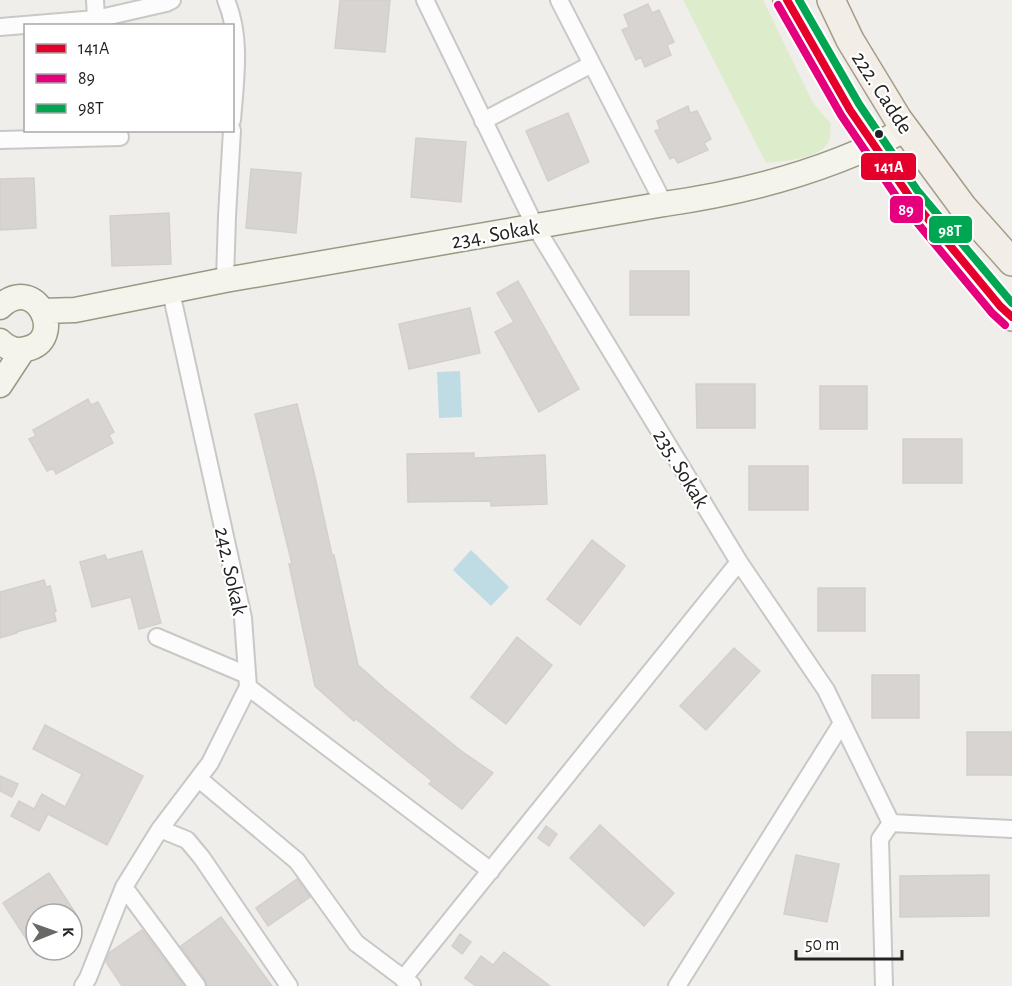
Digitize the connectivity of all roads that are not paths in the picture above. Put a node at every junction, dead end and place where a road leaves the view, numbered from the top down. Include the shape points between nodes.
1 (95, 0) edge
2 (172, 0) edge
3 (226, 0) edge
4 (425, 0) edge
5 (559, 0) edge
6 (787, 0) edge
7 (831, 0) edge
8 (112, 8) edge
9 (96, 19) junction
10 (36, 24) edge
11 (233, 24) edge
12 (24, 25) edge
13 (0, 27) edge
14 (234, 31) edge
15 (592, 64) junction
16 (234, 94) edge
17 (483, 121) junction
18 (906, 129) junction
19 (232, 132) edge
20 (120, 137) dead end
21 (0, 140) edge
22 (875, 146) junction
23 (664, 204) junction
24 (535, 226) junction
25 (1012, 262) edge
26 (225, 280) junction
27 (171, 292) junction
28 (4, 300) edge
29 (1012, 317) edge
30 (44, 320) junction
31 (0, 341) edge
32 (23, 350) junction
33 (0, 385) edge
34 (739, 562) junction
35 (157, 637) dead end
36 (248, 681) junction
37 (842, 723) junction
38 (199, 779) junction
39 (891, 824) junction
40 (160, 829) junction
41 (1012, 829) edge
42 (491, 871) junction
43 (124, 887) junction
44 (408, 982) edge
45 (88, 983) edge
46 (197, 986) edge
47 (289, 986) edge
48 (677, 986) edge
49 (884, 986) edge

1 - 9 street
2 - 8 street
3 - 11 street
4 - 17 street, 235. Sokak
5 - 15 street
6 - 22 main road, 222. Cadde
7 - 18 main road, 222. Cadde via 850,40
8 - 9 street
9 - 10 street
12 - 13 street
14 - 16 street
15 - 17 street
15 - 23 street
17 - 24 street, 235. Sokak
18 - 22 street, 234. Sokak
18 - 25 main road, 222. Cadde via 963,207
19 - 26 street
20 - 21 street
22 - 23 street, 234. Sokak via 791,177 712,197
22 - 29 main road, 222. Cadde via 909,196
23 - 24 street, 234. Sokak
24 - 26 street, 234. Sokak
24 - 34 street, 235. Sokak
26 - 27 street, 234. Sokak
27 - 30 street, 234. Sokak via 75,310
27 - 36 street, 242. Sokak via 243,618
28 - 30 street via 29,299 39,306
30 - 32 street, 234. Sokak via 43,336
31 - 32 street
32 - 33 street, 234. Sokak
34 - 37 street, 235. Sokak via 826,690
34 - 42 street
35 - 36 street
36 - 38 street
36 - 42 street
37 - 39 street, 235. Sokak
37 - 48 street
38 - 40 street
38 - 44 street via 297,861 356,943
39 - 41 street
39 - 49 street via 880,838
40 - 43 street
40 - 47 street via 187,840 202,858
42 - 44 street
43 - 45 street
43 - 46 street

